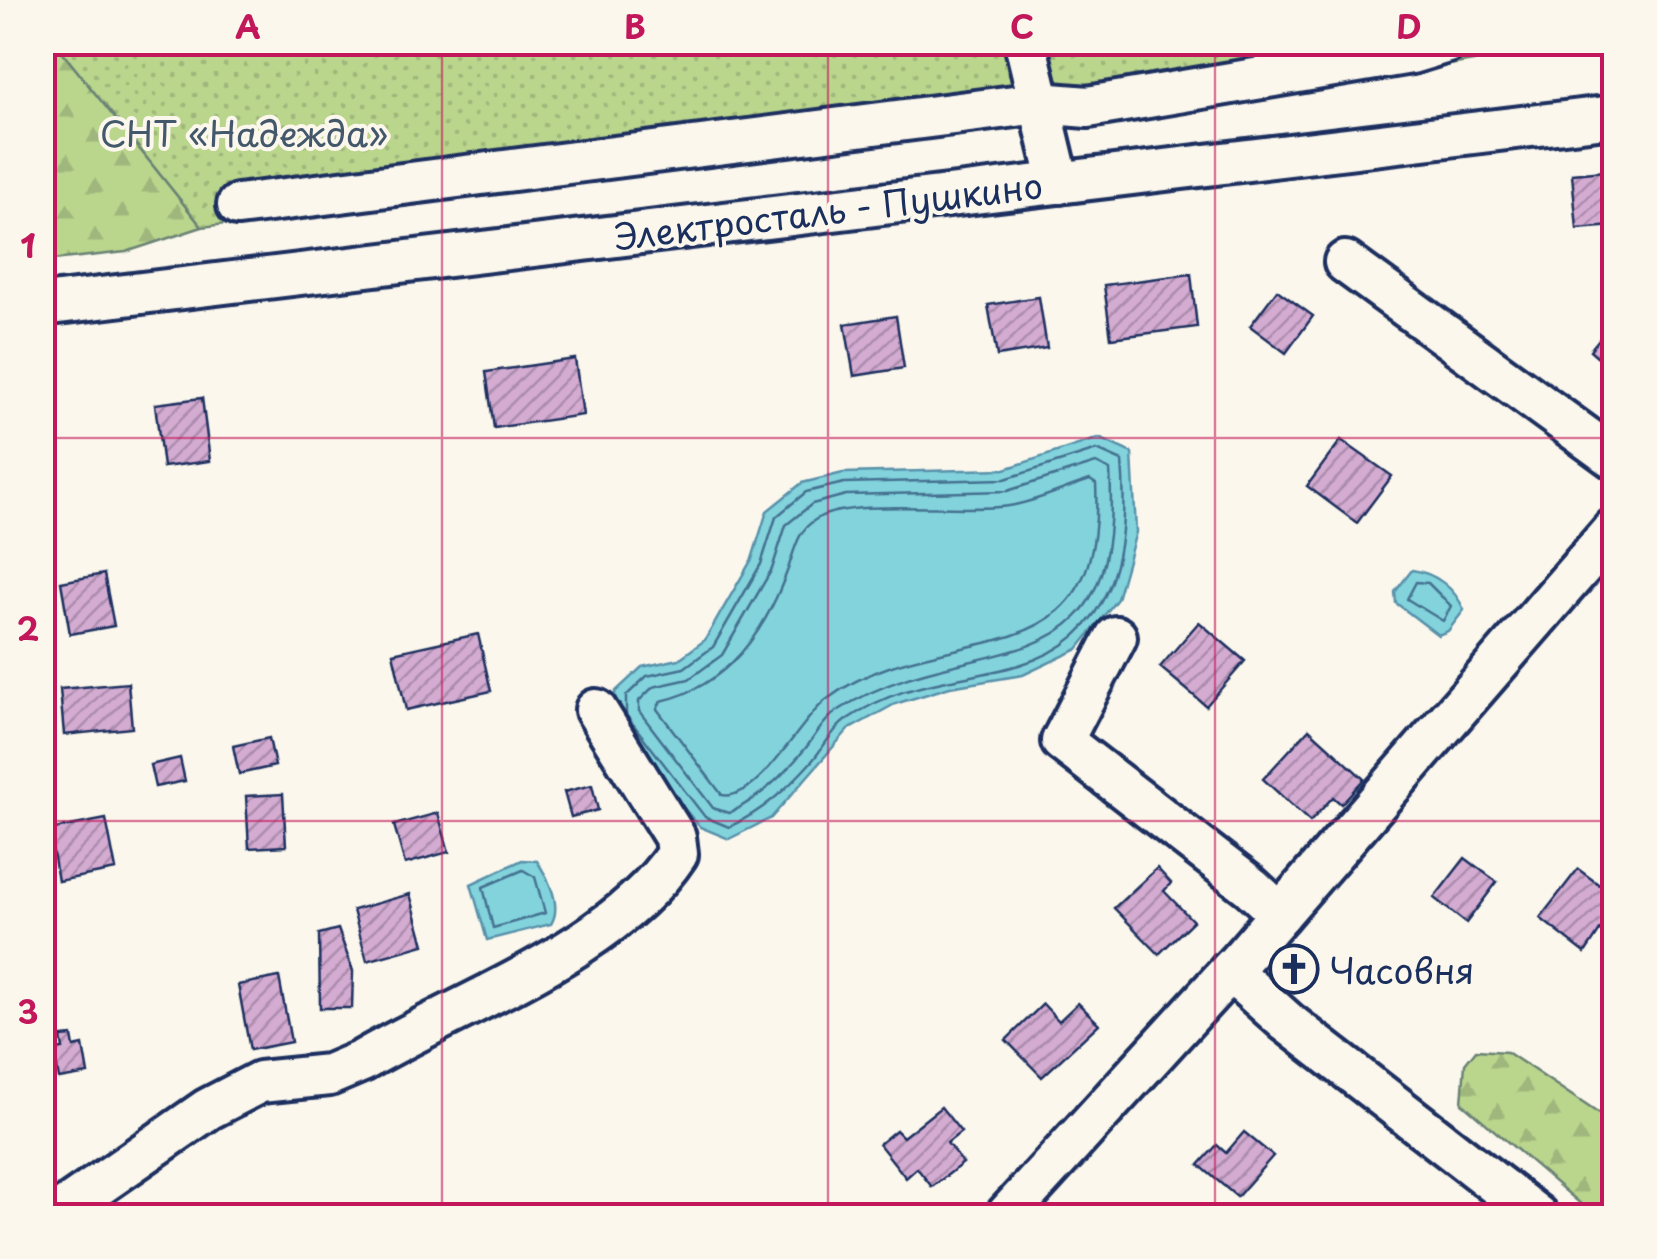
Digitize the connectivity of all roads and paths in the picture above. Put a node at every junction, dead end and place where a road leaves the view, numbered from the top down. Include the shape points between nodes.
1 (1024, 42) edge
2 (1447, 42) edge
3 (1039, 103) junction
4 (1614, 116) edge
5 (1058, 183) junction
6 (238, 204) dead end
7 (1345, 262) dead end
8 (42, 305) edge
9 (1614, 458) edge
10 (1614, 529) edge
11 (1116, 637) dead end
12 (596, 710) dead end
13 (1280, 914) junction
14 (1230, 971) junction
15 (54, 1216) edge
16 (1006, 1216) edge
17 (1538, 1216) edge

1 - 3 street
2 - 3 street via 1088,107
3 - 5 street
3 - 6 street
4 - 5 street, Электросталь - Пушкино
5 - 8 street, Электросталь - Пушкино
7 - 9 street
10 - 13 street
11 - 13 street via 1062,741
12 - 15 street via 675,837 677,854 661,878 589,936 362,1061 329,1075 260,1082 208,1110
13 - 14 street
14 - 16 street
14 - 17 street

